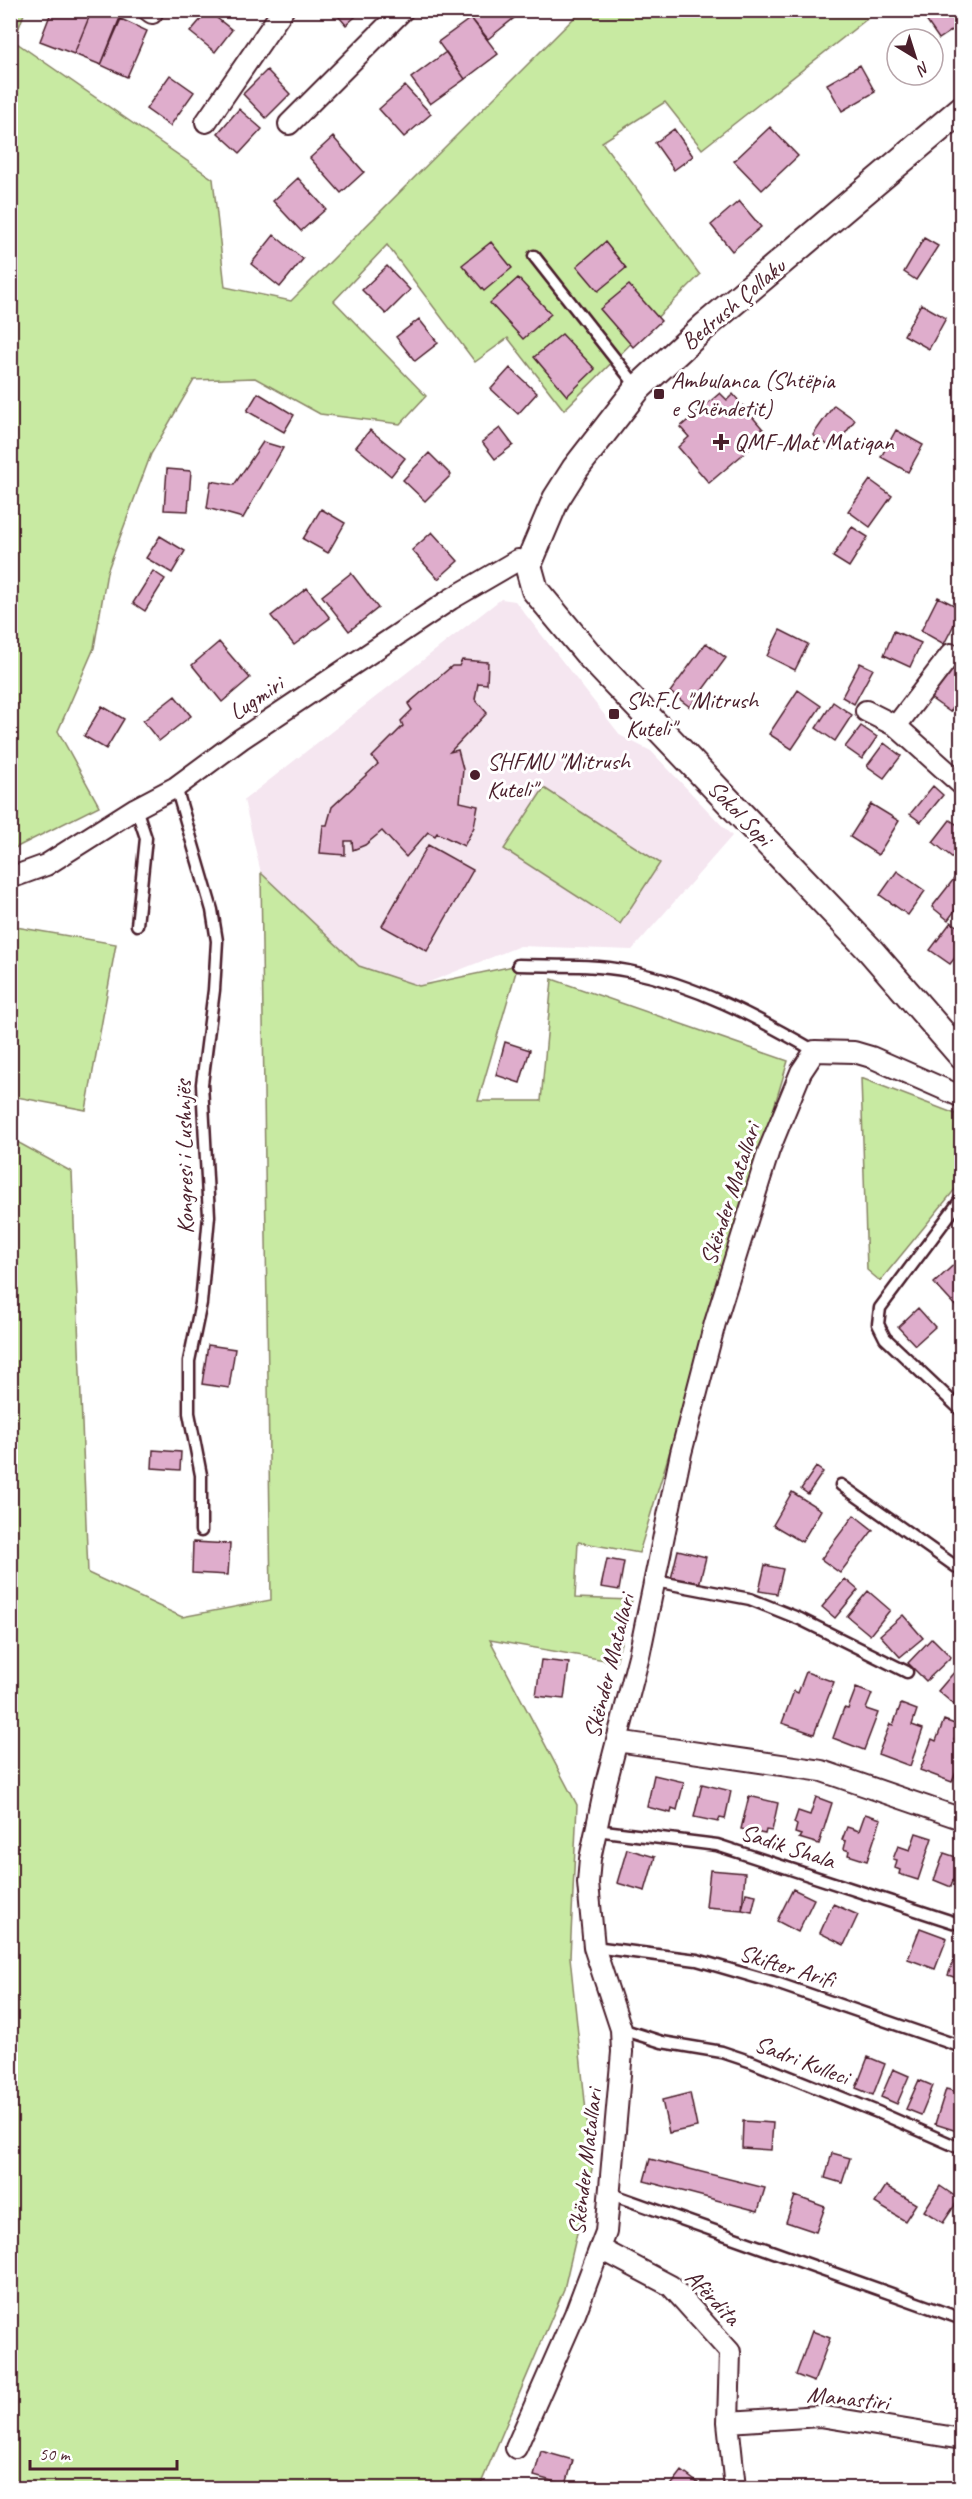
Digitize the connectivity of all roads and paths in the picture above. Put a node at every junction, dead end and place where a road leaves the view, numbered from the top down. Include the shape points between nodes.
1 (283, 10) edge
2 (403, 10) edge
3 (962, 109) edge
4 (206, 122) dead end
5 (289, 124) dead end
6 (534, 256) dead end
7 (638, 388) junction
8 (528, 565) junction
9 (951, 654) dead end
10 (866, 711) dead end
11 (896, 726) junction
12 (962, 785) edge
13 (176, 787) junction
14 (136, 808) junction
15 (10, 878) edge
16 (137, 925) dead end
17 (518, 965) dead end
18 (815, 1051) junction
19 (962, 1056) edge
20 (962, 1097) edge
21 (962, 1198) edge
22 (962, 1411) edge
23 (841, 1485) dead end
24 (201, 1531) dead end
25 (962, 1571) edge
26 (655, 1581) junction
27 (907, 1672) dead end
28 (617, 1741) junction
29 (962, 1819) edge
30 (596, 1830) junction
31 (962, 1925) edge
32 (594, 1947) junction
33 (621, 2030) junction
34 (962, 2047) edge
35 (962, 2149) edge
36 (611, 2194) junction
37 (601, 2249) junction
38 (962, 2319) edge
39 (728, 2422) junction
40 (962, 2439) edge
41 (516, 2448) dead end
42 (735, 2488) edge

1 - 4 street
2 - 5 street
3 - 7 street, Bedrush Çollaku via 704,327
6 - 7 lane
7 - 8 street, Bedrush Çollaku via 586,453 556,499
8 - 13 street, Lugmiri via 519,560 451,599
8 - 19 street, Sokol Sopi via 534,590 590,656 870,950
9 - 11 street
10 - 11 street
11 - 12 street
13 - 14 street, Lugmiri
13 - 24 lane, Kongresi i Lushnjës via 212,910 217,941 202,1084 208,1216 201,1303 189,1361 189,1413 201,1475
14 - 15 street, Lugmiri via 54,861
14 - 16 lane via 144,827 146,850
17 - 18 lane via 629,971 740,1009
18 - 20 street via 854,1052 871,1057
18 - 26 street, Skënder Matallari via 801,1072 769,1150 732,1264 681,1453
21 - 22 lane via 880,1308 878,1324 885,1338
23 - 25 lane
26 - 27 lane via 750,1599
26 - 28 street, Skënder Matallari
28 - 29 street via 822,1771
28 - 30 street, Skënder Matallari
30 - 31 lane, Sadik Shala via 717,1845
30 - 32 street, Skënder Matallari via 588,1883
32 - 33 street, Skënder Matallari
32 - 34 lane, Skifter Arifi via 697,1960
33 - 35 lane, Sadri Kulleci via 722,2052 784,2073
33 - 36 street, Skënder Matallari
36 - 37 street, Skënder Matallari
36 - 38 lane
37 - 39 street, Afërdita via 671,2286 729,2352
37 - 41 street, Skënder Matallari
39 - 40 street, Manastiri via 820,2416
39 - 42 street, Afërdita

